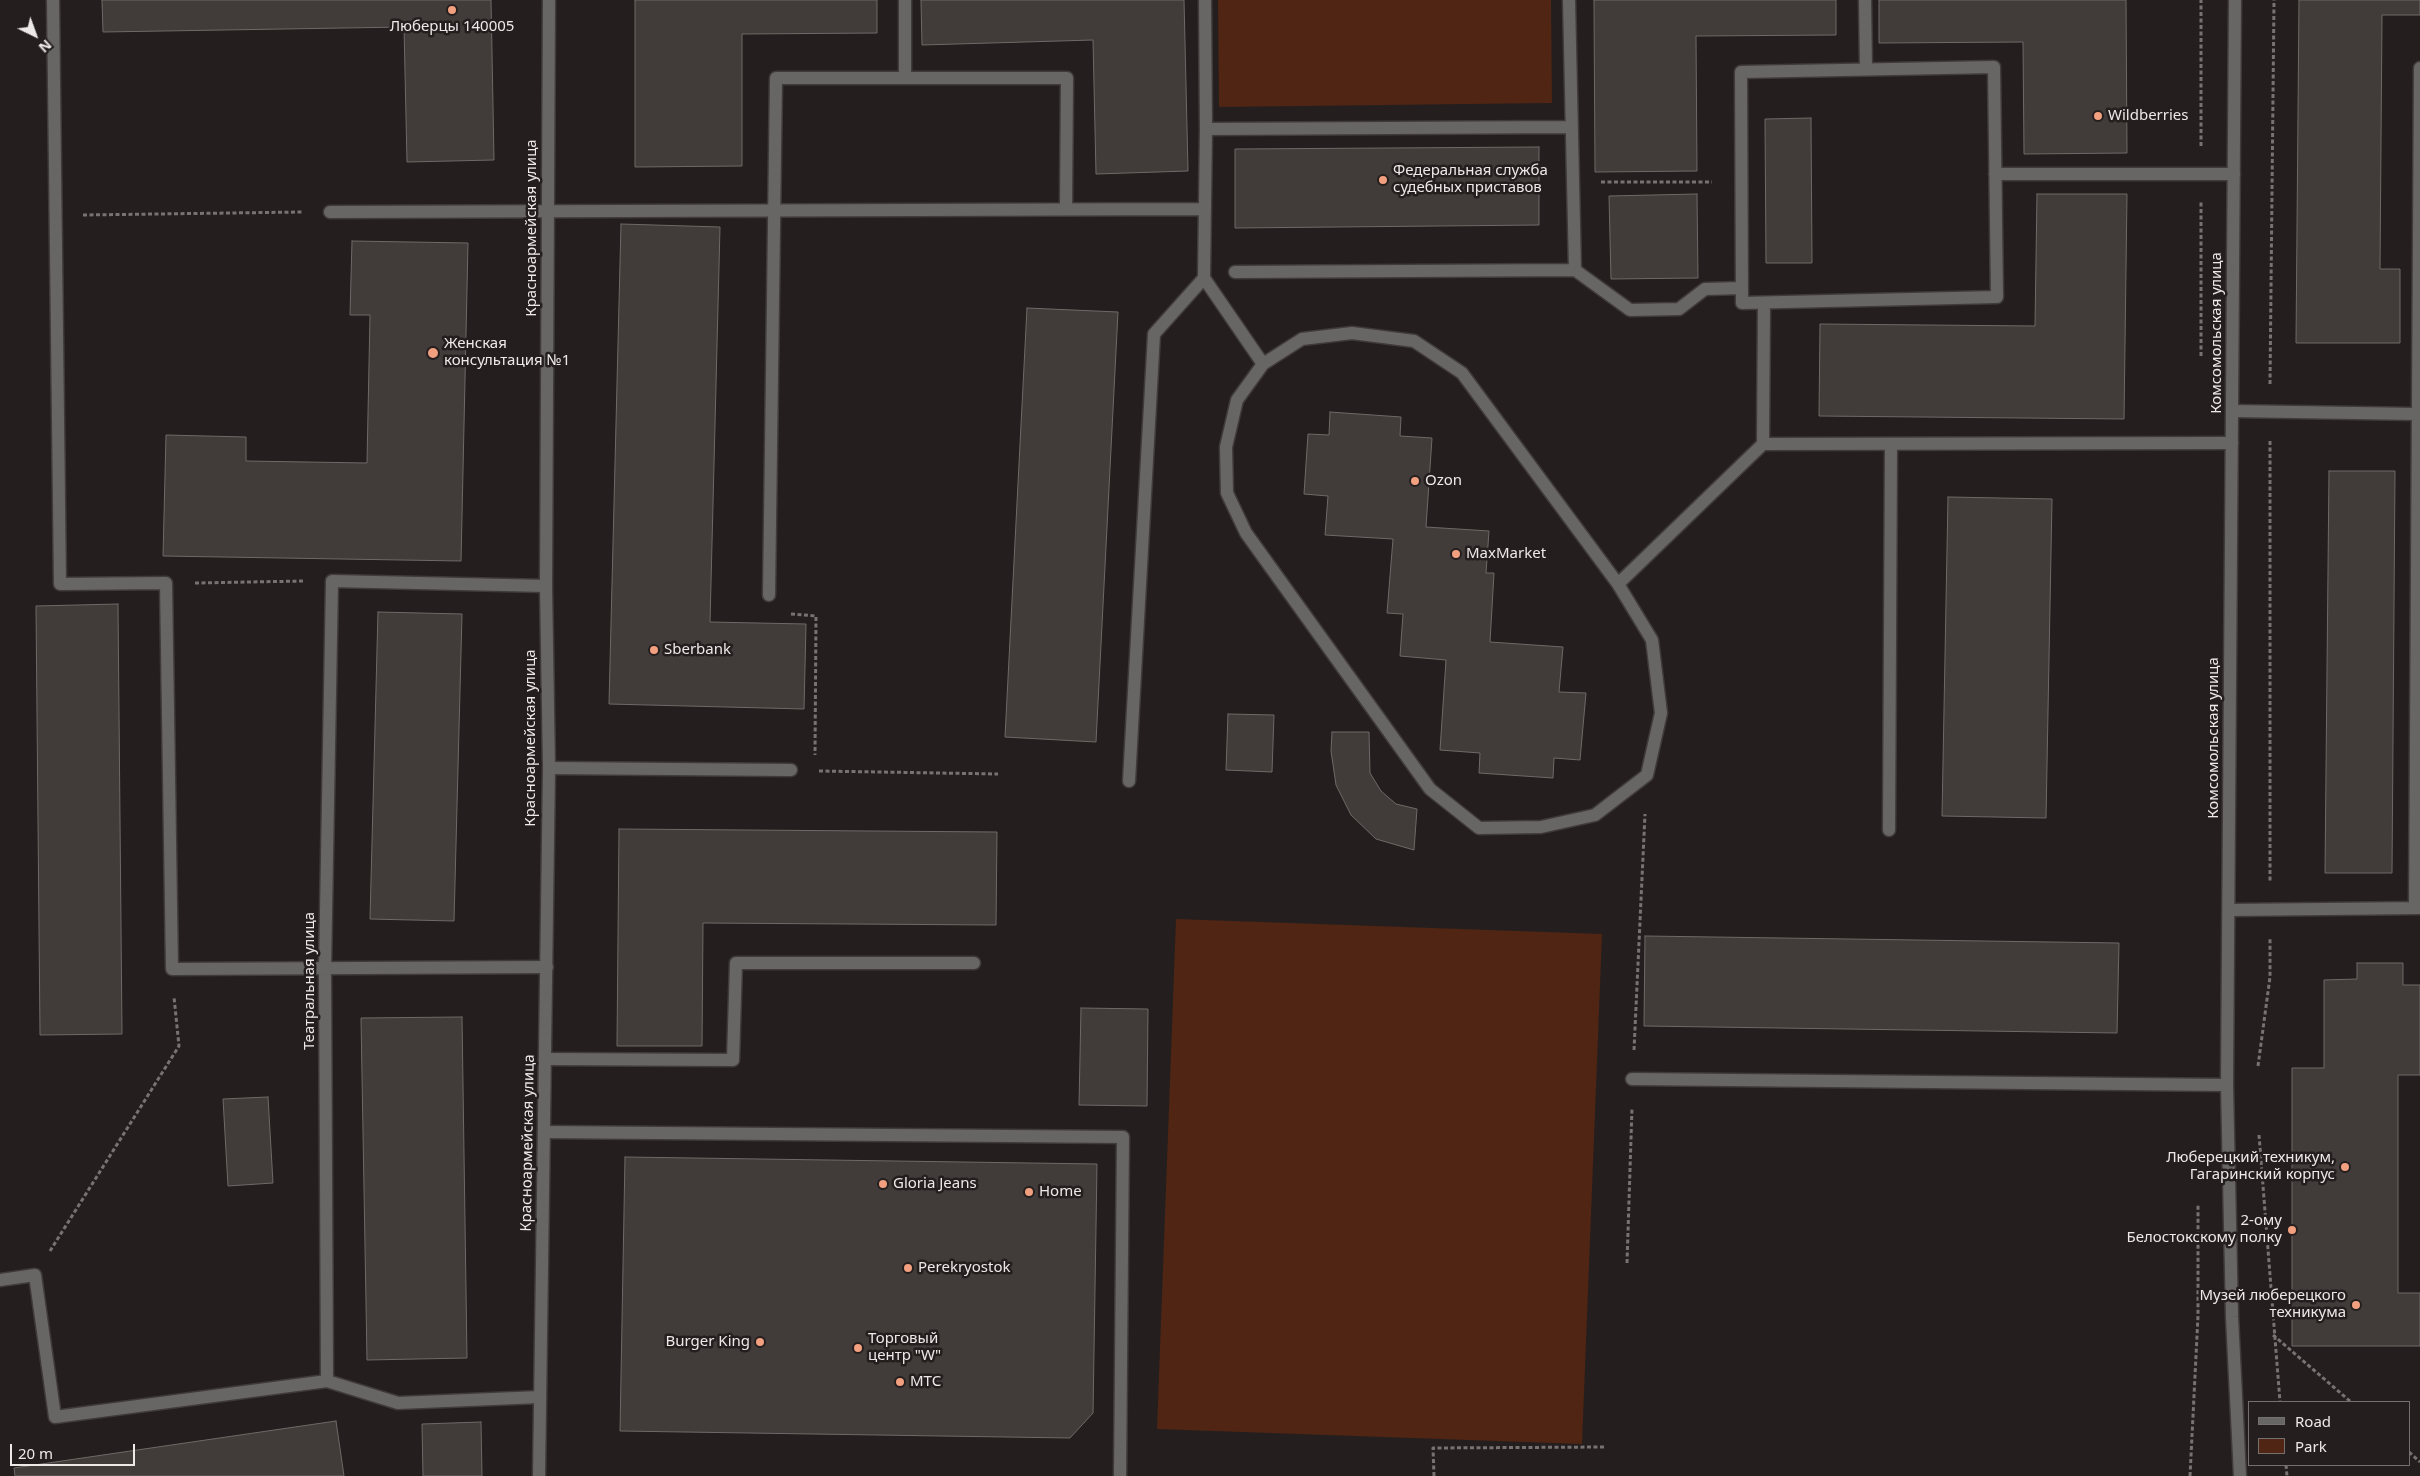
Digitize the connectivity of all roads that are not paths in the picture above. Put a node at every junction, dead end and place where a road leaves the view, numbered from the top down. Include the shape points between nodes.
1 (53, 0) edge
2 (549, 0) edge
3 (905, 0) edge
4 (1205, 0) edge
5 (1569, 0) edge
6 (1865, 0) edge
7 (2235, 0) edge
8 (2420, 68) edge
9 (1866, 69) junction
10 (905, 78) junction
11 (1572, 127) junction
12 (1206, 129) junction
13 (1995, 174) junction
14 (2234, 174) junction
15 (1066, 209) junction
16 (1205, 209) junction
17 (548, 210) junction
18 (774, 210) junction
19 (330, 212) road end
20 (1575, 270) junction
21 (1235, 272) dead end
22 (1204, 278) junction
23 (1742, 288) junction
24 (1764, 303) junction
25 (1263, 364) junction
26 (2233, 411) junction
27 (2416, 414) junction
28 (2232, 443) junction
29 (1763, 444) junction
30 (1891, 444) junction
31 (1618, 584) junction
32 (546, 586) junction
33 (769, 595) road end
34 (549, 768) junction
35 (791, 770) road end
36 (1129, 781) dead end
37 (1889, 830) dead end
38 (2418, 908) edge
39 (2229, 910) junction
40 (974, 963) dead end
41 (547, 967) junction
42 (325, 968) junction
43 (546, 1059) junction
44 (1632, 1079) road end
45 (2227, 1085) junction
46 (544, 1132) junction
47 (0, 1280) edge
48 (328, 1381) junction
49 (540, 1398) junction
50 (539, 1476) edge
51 (1120, 1476) edge
52 (2240, 1476) edge

1 - 42 street via 60,584 166,583 172,969
2 - 17 street, Красноармейская улица
3 - 10 street
4 - 12 street
5 - 11 street
6 - 9 street
7 - 14 street, Комсомольская улица
8 - 27 street
9 - 13 street via 1994,67
9 - 23 street via 1741,72
10 - 15 street via 1067,78
10 - 18 street via 776,78
11 - 12 street
11 - 20 street
12 - 16 street
13 - 14 street
13 - 24 street via 1997,297
14 - 26 street, Комсомольская улица
15 - 16 street
15 - 18 street
16 - 22 street
17 - 18 street
17 - 19 street
17 - 32 street, Красноармейская улица
18 - 33 street
20 - 21 street
20 - 23 street via 1630,310 1679,309 1705,289
22 - 25 street
22 - 36 street via 1154,334
23 - 24 street via 1742,303
24 - 29 street
25 - 31 street via 1302,339 1352,333 1414,341 1462,373
25 - 31 street via 1237,400 1226,447 1227,493 1246,533 1430,789 1479,828 1541,827 1595,815 1647,775 1662,713 1652,640
26 - 27 street
26 - 28 street, Комсомольская улица
27 - 38 street
28 - 30 street
28 - 39 street, Комсомольская улица
29 - 30 street
29 - 31 street
30 - 37 street
32 - 34 street, Красноармейская улица
32 - 42 street, Театральная улица via 332,581
34 - 35 street
34 - 41 street, Красноармейская улица
38 - 39 street
39 - 45 street, Комсомольская улица
40 - 43 street via 736,963 733,1060
41 - 42 street
41 - 43 street, Красноармейская улица
42 - 48 street, Театральная улица
43 - 46 street, Красноармейская улица
44 - 45 street
45 - 52 street, Комсомольская улица via 2232,1317
46 - 49 street, Красноармейская улица
46 - 51 street via 1124,1137
47 - 48 street via 35,1275 55,1417
48 - 49 street via 398,1403
49 - 50 street, Красноармейская улица

